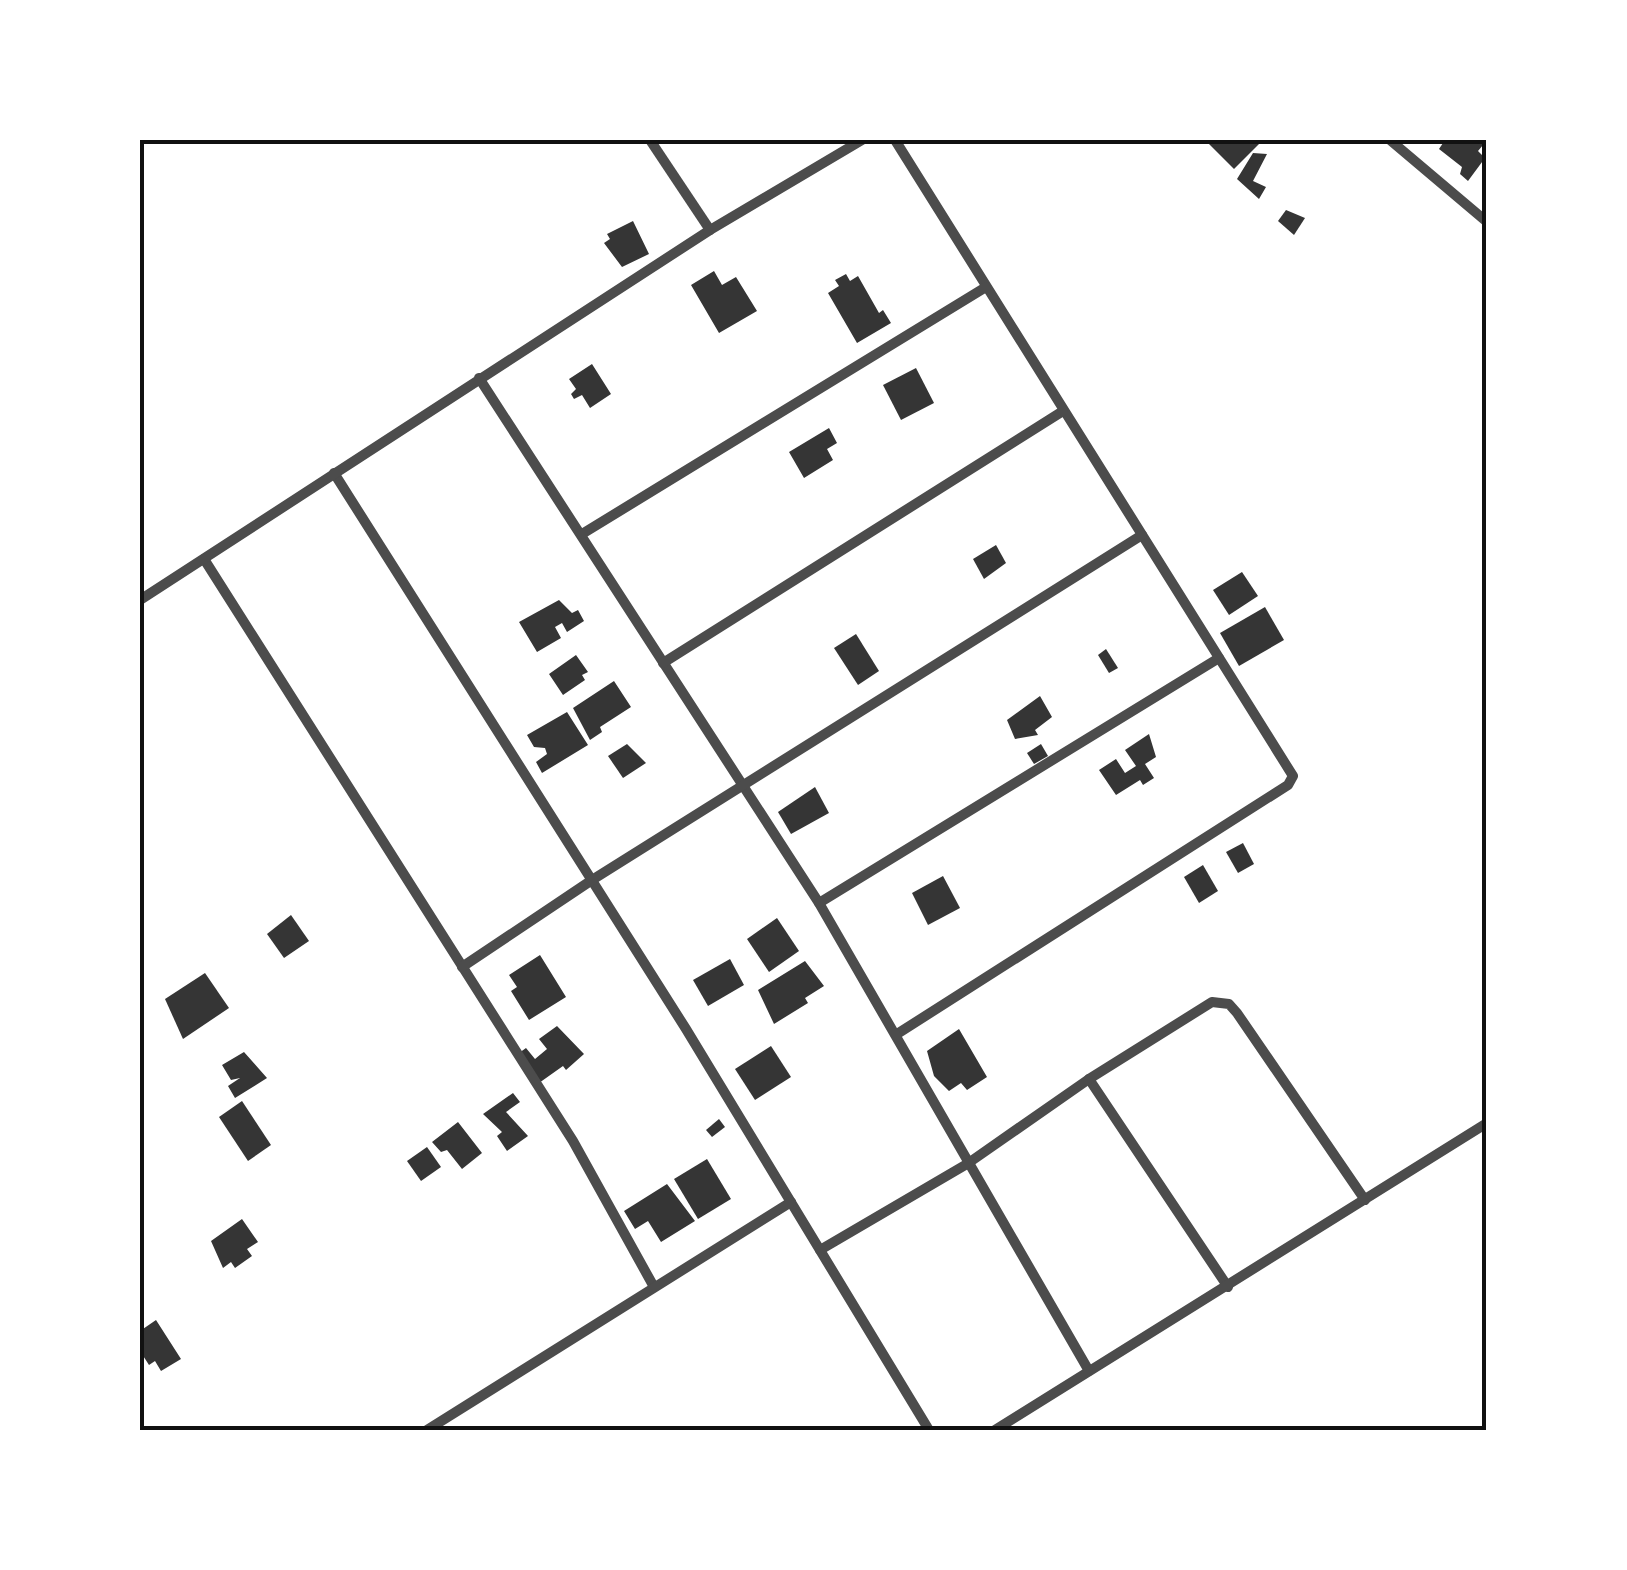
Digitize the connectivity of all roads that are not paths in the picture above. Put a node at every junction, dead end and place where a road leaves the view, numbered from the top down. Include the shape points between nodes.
1 (650, 140) edge
2 (862, 140) edge
3 (895, 140) edge
4 (1390, 140) edge
5 (1487, 222) edge
6 (710, 230) junction
7 (986, 287) junction
8 (479, 378) junction
9 (1063, 411) junction
10 (334, 473) junction
11 (582, 534) junction
12 (1142, 535) junction
13 (204, 558) junction
14 (140, 600) edge
15 (1219, 658) junction
16 (663, 662) junction
17 (742, 786) junction
18 (592, 880) junction
19 (819, 902) junction
20 (462, 967) junction
21 (896, 1034) junction
22 (1089, 1079) junction
23 (1487, 1122) edge
24 (967, 1164) junction
25 (1366, 1200) junction
26 (792, 1202) junction
27 (820, 1250) junction
28 (1228, 1286) junction
29 (654, 1287) junction
30 (1089, 1371) junction
31 (426, 1430) edge
32 (929, 1430) edge
33 (994, 1430) edge

1 - 6 street
2 - 6 street
3 - 7 street
4 - 5 street
6 - 8 street
7 - 9 street
7 - 11 street
8 - 10 street
8 - 11 street
9 - 12 street
9 - 16 street
10 - 13 street
10 - 18 street
11 - 16 street
12 - 15 street
12 - 17 street
13 - 14 street
13 - 20 street
15 - 19 street
15 - 21 street via 1289,766 1288,785
16 - 17 street
17 - 18 street
17 - 19 street
18 - 20 street
18 - 26 street
19 - 21 street
20 - 29 street via 573,1142
21 - 24 street
22 - 24 street
22 - 25 street via 1212,1002 1229,1004
22 - 28 street
23 - 25 street
24 - 27 street
24 - 30 street
25 - 28 street
26 - 27 street
26 - 29 street
27 - 32 street
28 - 30 street
29 - 31 street
30 - 33 street

